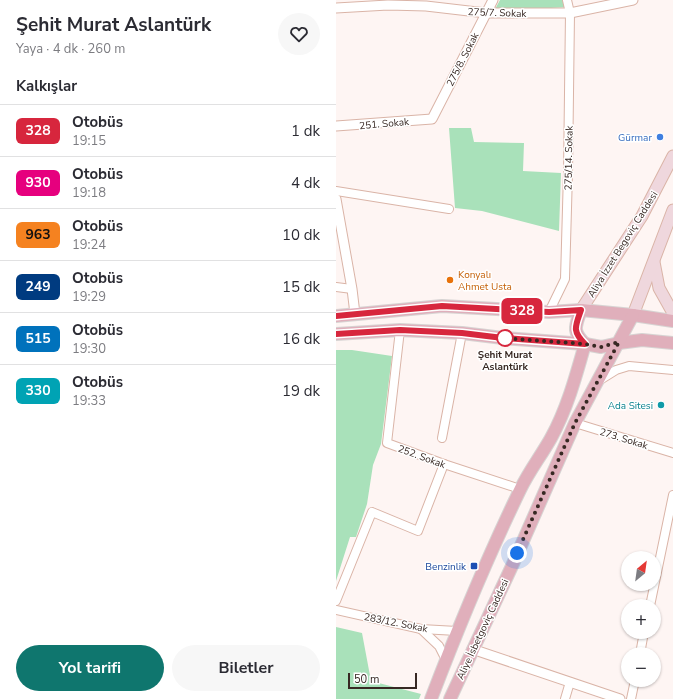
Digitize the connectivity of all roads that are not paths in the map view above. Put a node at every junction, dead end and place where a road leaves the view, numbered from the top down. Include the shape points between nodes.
1 (493, 0) edge
2 (567, 0) edge
3 (633, 0) edge
4 (388, 2) edge
5 (426, 3) edge
6 (336, 8) edge
7 (486, 13) junction
8 (570, 13) junction
9 (432, 119) joint
10 (336, 126) edge
11 (673, 156) edge
12 (336, 192) edge
13 (336, 199) edge
14 (448, 209) dead end
15 (673, 210) edge
16 (654, 260) junction
17 (336, 287) edge
18 (352, 289) junction
19 (581, 310) junction
20 (549, 312) junction
21 (673, 313) edge
22 (355, 314) junction
23 (633, 315) junction
24 (336, 316) edge
25 (673, 321) edge
26 (400, 330) junction
27 (462, 333) junction
28 (336, 334) edge
29 (619, 342) junction
30 (673, 343) edge
31 (585, 344) junction
32 (673, 370) edge
33 (597, 382) junction
34 (575, 423) junction
35 (442, 438) dead end
36 (673, 453) edge
37 (444, 464) junction
38 (520, 490) junction
39 (673, 495) edge
40 (651, 599) edge
41 (336, 601) edge
42 (336, 610) edge
43 (421, 628) junction
44 (457, 631) junction
45 (472, 649) junction
46 (446, 660) junction
47 (570, 682) junction
48 (633, 687) edge
49 (431, 699) edge
50 (450, 699) edge
51 (565, 699) edge
52 (620, 699) edge
53 (631, 699) edge

1 - 7 street, 275/8. Sokak
2 - 8 street, 275/14. Sokak
3 - 8 street, 275/7. Sokak
4 - 5 street, 275/7. Sokak
4 - 6 street, 275/7. Sokak
5 - 7 street, 275/7. Sokak
7 - 8 street, 275/7. Sokak
7 - 9 street, 275/8. Sokak
8 - 20 street, 275/14. Sokak via 565,279
9 - 10 street, 251. Sokak
11 - 19 main road, Aliya İzzet Begoviç Caddesi via 642,216
12 - 14 street
13 - 18 street
15 - 16 main road
16 - 21 main road via 659,288
16 - 23 main road
17 - 18 street
18 - 22 street
19 - 20 main road
19 - 23 main road
19 - 31 main road via 576,326 577,336
20 - 22 main road via 442,306
22 - 24 main road
23 - 25 main road
23 - 29 main road, Aliye İsbetgoviç Caddesi
26 - 27 main road
26 - 28 main road
26 - 37 street, 252. Sokak via 387,443
27 - 31 main road
27 - 35 street
29 - 30 main road via 642,340
29 - 31 main road via 601,347
29 - 33 main road, Aliye İsbetgoviç Caddesi
31 - 38 main road, Aliye İsbetgoviç Caddesi via 562,414
32 - 33 street via 629,366 616,370
33 - 34 main road, Aliye İsbetgoviç Caddesi
34 - 36 street, 273. Sokak
34 - 45 main road, Aliye İsbetgoviç Caddesi
37 - 38 street, 252. Sokak
37 - 41 street via 418,531 372,512
38 - 44 main road, Aliye İsbetgoviç Caddesi
39 - 40 street
42 - 43 street, 283/12. Sokak
43 - 44 street, 283/12. Sokak
43 - 46 street via 439,646
44 - 46 main road, Aliye İsbetgoviç Caddesi
45 - 47 street
45 - 50 main road, Aliye İsbetgoviç Caddesi
46 - 49 main road, Aliye İsbetgoviç Caddesi
47 - 51 street
47 - 52 street
48 - 53 street

